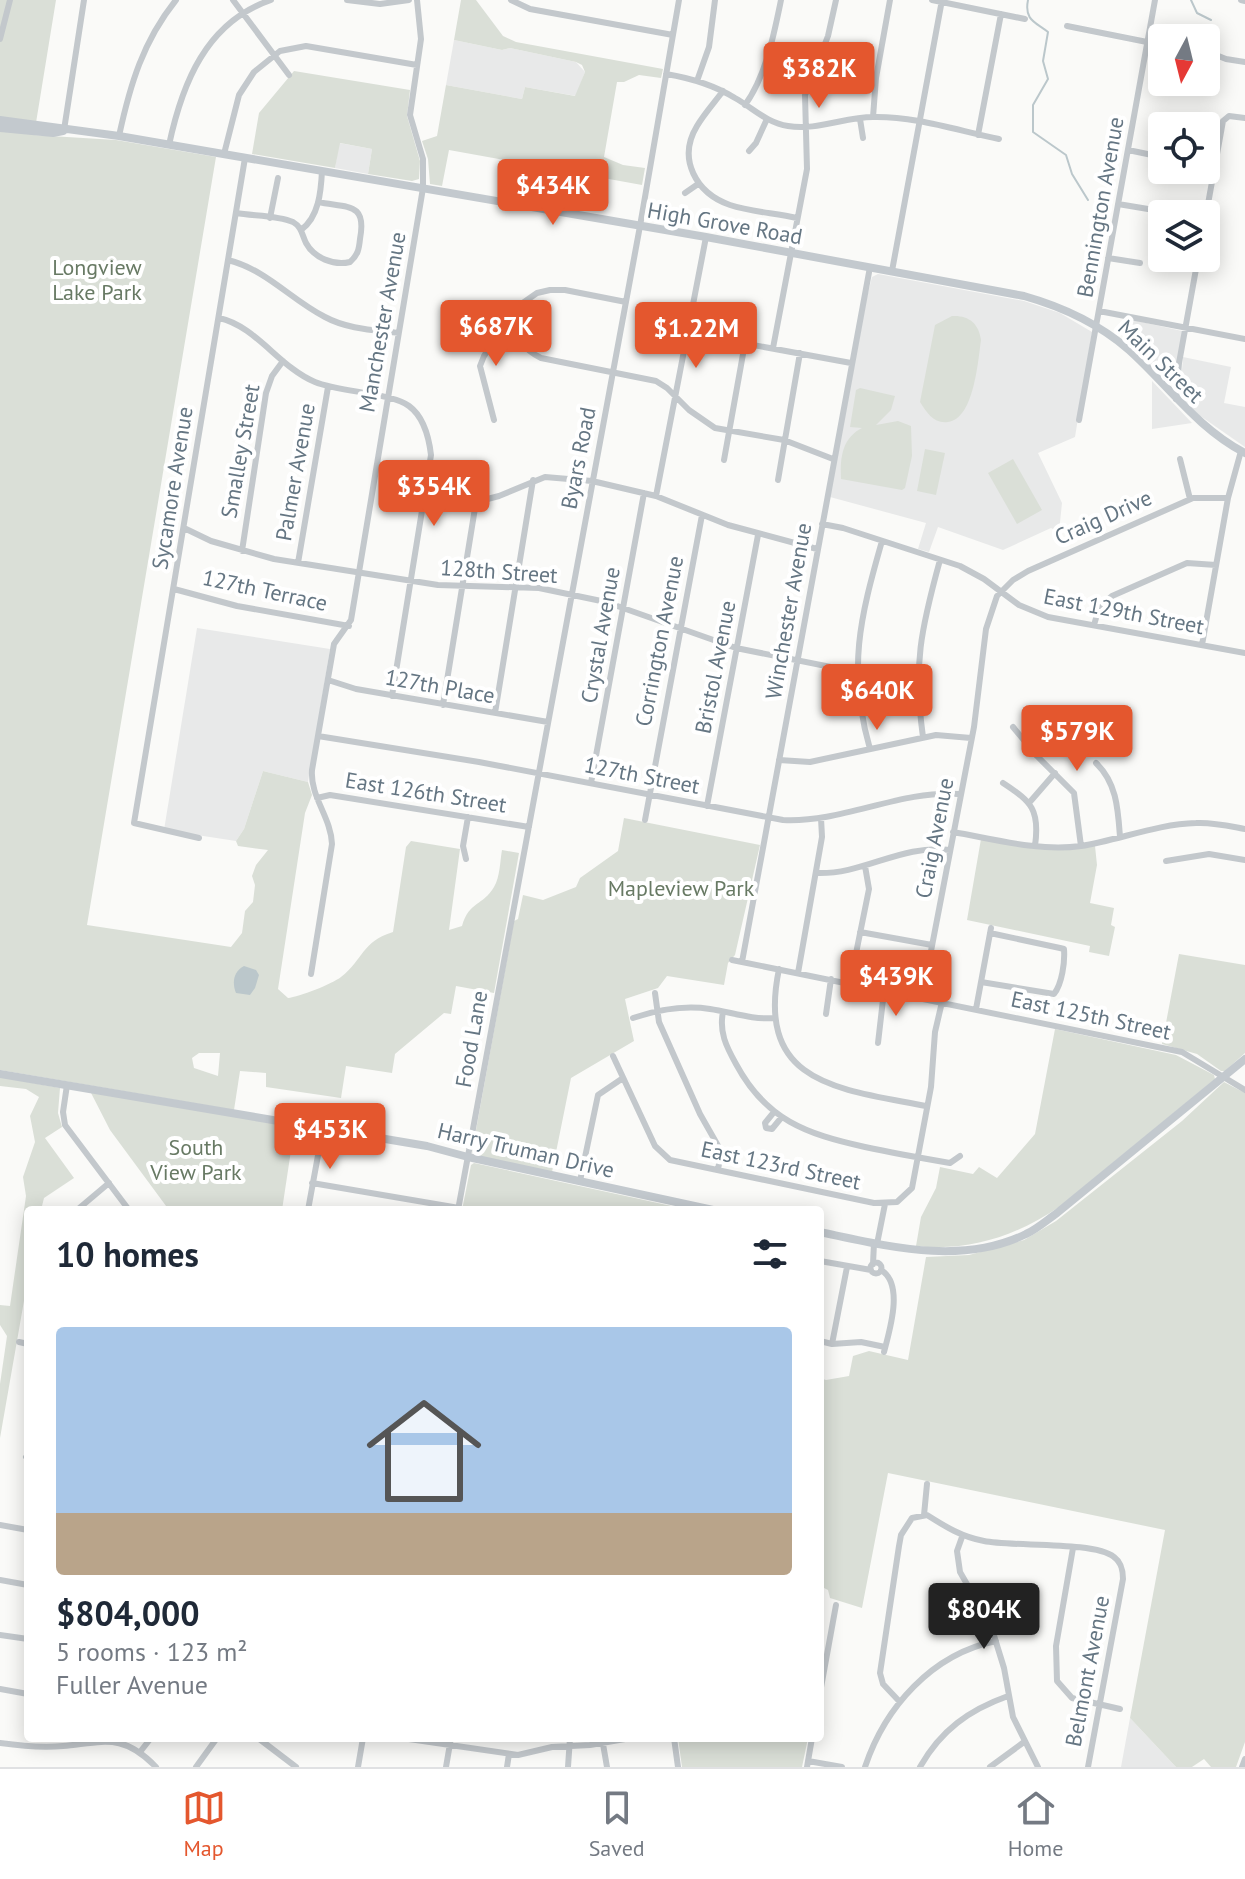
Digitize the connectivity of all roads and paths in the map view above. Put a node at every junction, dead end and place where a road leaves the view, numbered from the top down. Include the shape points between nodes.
1 (10, 0) edge
2 (84, 0) edge
3 (176, 0) edge
4 (233, 0) edge
5 (271, 0) edge
6 (347, 0) edge
7 (409, 0) edge
8 (417, 0) edge
9 (511, 0) edge
10 (679, 0) edge
11 (715, 0) edge
12 (781, 0) edge
13 (836, 0) edge
14 (890, 0) edge
15 (932, 0) edge
16 (1155, 0) edge
17 (942, 1) edge
18 (242, 14) junction
19 (1001, 14) junction
20 (1025, 19) dead end
21 (1151, 24) edge
22 (1067, 26) dead end
23 (673, 35) junction
24 (1148, 38) edge
25 (0, 39) edge
26 (1147, 42) junction
27 (273, 55) junction
28 (1220, 57) edge
29 (1245, 62) edge
30 (417, 65) junction
31 (666, 74) junction
32 (289, 75) dead end
33 (697, 81) junction
34 (723, 91) junction
35 (745, 105) junction
36 (873, 117) junction
37 (1220, 118) edge
38 (1245, 118) edge
39 (767, 119) junction
40 (860, 119) junction
41 (0, 120) edge
42 (1223, 121) junction
43 (919, 123) junction
44 (806, 127) junction
45 (0, 128) edge
46 (64, 130) junction
47 (978, 135) junction
48 (119, 136) junction
49 (863, 138) dead end
50 (999, 139) dead end
51 (169, 145) junction
52 (1128, 150) junction
53 (749, 151) dead end
54 (224, 154) junction
55 (1148, 154) edge
56 (245, 158) junction
57 (322, 171) junction
58 (278, 178) dead end
59 (698, 184) junction
60 (423, 188) junction
61 (685, 193) dead end
62 (1209, 200) edge
63 (318, 202) junction
64 (1118, 204) junction
65 (1148, 209) dead end
66 (236, 213) junction
67 (270, 218) junction
68 (797, 218) junction
69 (640, 226) junction
70 (301, 230) junction
71 (706, 237) junction
72 (789, 252) junction
73 (1108, 258) junction
74 (228, 260) junction
75 (1140, 263) dead end
76 (870, 267) junction
77 (892, 271) junction
78 (1195, 272) edge
79 (626, 302) junction
80 (1048, 303) joint
81 (1099, 311) junction
82 (219, 318) junction
83 (509, 318) junction
84 (1096, 325) junction
85 (1185, 327) junction
86 (1245, 329) edge
87 (398, 333) junction
88 (688, 333) junction
89 (1244, 339) edge
90 (745, 343) junction
91 (773, 348) junction
92 (800, 353) junction
93 (283, 361) junction
94 (851, 363) junction
95 (613, 371) junction
96 (328, 387) junction
97 (387, 398) junction
98 (675, 398) junction
99 (1176, 399) junction
100 (494, 420) dead end
101 (1079, 420) dead end
102 (729, 431) junction
103 (784, 440) junction
104 (1243, 452) edge
105 (833, 459) junction
106 (1180, 459) dead end
107 (724, 460) dead end
108 (533, 480) junction
109 (778, 480) dead end
110 (592, 481) junction
111 (644, 493) junction
112 (424, 496) junction
113 (656, 496) junction
114 (1228, 498) junction
115 (1190, 499) junction
116 (476, 502) junction
117 (702, 515) junction
118 (822, 524) junction
119 (184, 528) junction
120 (758, 535) junction
121 (882, 541) junction
122 (816, 549) junction
123 (242, 551) junction
124 (940, 560) junction
125 (298, 563) junction
126 (1216, 565) junction
127 (358, 573) junction
128 (410, 581) junction
129 (463, 586) junction
130 (516, 586) junction
131 (174, 589) junction
132 (1000, 592) junction
133 (571, 594) junction
134 (623, 606) junction
135 (1094, 625) junction
136 (349, 626) junction
137 (679, 629) junction
138 (1202, 645) junction
139 (736, 648) junction
140 (1245, 653) edge
141 (797, 661) junction
142 (856, 672) junction
143 (328, 680) junction
144 (392, 696) junction
145 (443, 705) junction
146 (495, 713) junction
147 (548, 722) junction
148 (1013, 727) dead end
149 (318, 736) junction
150 (923, 737) junction
151 (971, 738) junction
152 (870, 749) junction
153 (779, 760) junction
154 (1096, 763) dead end
155 (539, 773) junction
156 (1055, 773) junction
157 (591, 783) junction
158 (1003, 783) dead end
159 (649, 794) junction
160 (959, 794) junction
161 (317, 798) junction
162 (1029, 803) junction
163 (707, 806) junction
164 (468, 817) junction
165 (768, 818) junction
166 (821, 818) junction
167 (645, 820) dead end
168 (529, 827) junction
169 (1245, 829) edge
170 (953, 832) junction
171 (1120, 837) junction
172 (199, 838) dead end
173 (1035, 846) junction
174 (1081, 846) junction
175 (950, 850) junction
176 (466, 859) dead end
177 (1245, 860) edge
178 (1166, 861) dead end
179 (865, 866) junction
180 (816, 873) junction
181 (511, 922) joint
182 (860, 932) junction
183 (932, 945) junction
184 (732, 960) dead end
185 (742, 962) junction
186 (779, 969) junction
187 (798, 973) junction
188 (311, 974) dead end
189 (831, 979) junction
190 (981, 982) junction
191 (850, 983) junction
192 (884, 991) junction
193 (655, 993) dead end
194 (922, 998) junction
195 (942, 1002) junction
196 (976, 1009) junction
197 (656, 1012) junction
198 (723, 1012) junction
199 (826, 1014) dead end
200 (633, 1018) dead end
201 (774, 1018) junction
202 (878, 1043) dead end
203 (613, 1056) dead end
204 (1245, 1059) edge
205 (0, 1074) edge
206 (1224, 1076) junction
207 (623, 1078) junction
208 (67, 1085) junction
209 (1245, 1090) edge
210 (926, 1106) junction
211 (774, 1112) junction
212 (781, 1118) junction
213 (323, 1128) junction
214 (960, 1156) dead end
215 (468, 1157) junction
216 (917, 1158) junction
217 (718, 1170) junction
218 (580, 1181) junction
219 (109, 1183) junction
220 (312, 1183) junction
221 (885, 1204) junction
222 (82, 1206) edge
223 (126, 1206) edge
224 (309, 1206) edge
225 (442, 1206) edge
226 (460, 1206) edge
227 (695, 1206) edge
228 (824, 1233) edge
229 (877, 1244) junction
230 (824, 1262) edge
231 (847, 1267) junction
232 (876, 1267) junction
233 (19, 1342) dead end
234 (824, 1342) edge
235 (24, 1343) edge
236 (832, 1344) junction
237 (927, 1484) dead end
238 (924, 1515) junction
239 (0, 1525) edge
240 (24, 1528) edge
241 (962, 1537) junction
242 (1073, 1548) junction
243 (0, 1580) edge
244 (24, 1584) edge
245 (969, 1587) junction
246 (949, 1599) dead end
247 (1008, 1600) dead end
248 (836, 1605) dead end
249 (984, 1612) junction
250 (0, 1635) edge
251 (24, 1638) edge
252 (996, 1641) junction
253 (824, 1671) edge
254 (0, 1689) edge
255 (24, 1693) edge
256 (1008, 1696) junction
257 (899, 1701) junction
258 (1099, 1705) junction
259 (1120, 1709) dead end
260 (99, 1742) edge
261 (116, 1742) edge
262 (148, 1742) edge
263 (214, 1742) edge
264 (263, 1742) edge
265 (362, 1742) edge
266 (451, 1742) edge
267 (570, 1742) edge
268 (612, 1742) edge
269 (675, 1742) edge
270 (811, 1742) edge
271 (1024, 1742) junction
272 (0, 1743) edge
273 (603, 1744) junction
274 (140, 1752) junction
275 (509, 1754) junction
276 (1245, 1759) edge
277 (203, 1760) junction
278 (807, 1764) edge
279 (156, 1767) edge
280 (196, 1767) edge
281 (212, 1767) edge
282 (296, 1767) edge
283 (358, 1767) edge
284 (446, 1767) edge
285 (507, 1767) edge
286 (568, 1767) edge
287 (607, 1767) edge
288 (678, 1767) edge
289 (842, 1767) edge
290 (865, 1767) edge
291 (920, 1767) edge
292 (990, 1767) edge
293 (1038, 1767) edge
294 (1088, 1767) edge
295 (1242, 1767) edge

1 - 25 street
2 - 46 street
3 - 48 street via 142,52
4 - 18 street
5 - 18 street
6 - 7 street
8 - 30 street, Manchester Avenue
9 - 23 street via 530,9
10 - 23 street, Byars Road
11 - 33 street via 709,47
12 - 35 street via 756,86
13 - 44 street via 805,95
14 - 36 street
15 - 17 street
16 - 21 street, Bennington Avenue
17 - 19 street
17 - 43 street
18 - 27 street
18 - 51 street via 196,63
19 - 20 street
19 - 47 street
22 - 26 street
23 - 31 street, Byars Road
24 - 26 street, Bennington Avenue
26 - 52 street, Bennington Avenue
27 - 30 street via 306,46
27 - 32 street
27 - 54 street via 239,95
28 - 29 street
30 - 60 street, Manchester Avenue via 410,115 423,159
31 - 33 street
31 - 69 street, Byars Road
33 - 34 street
34 - 35 street
34 - 59 street via 691,140 690,164
35 - 39 street
36 - 40 street
36 - 43 street
37 - 42 street
38 - 42 street via 1229,116
39 - 44 street
39 - 53 street
40 - 44 street
40 - 49 street
41 - 46 main road, High Grove Road
42 - 62 street
43 - 47 street
43 - 77 street
44 - 68 street via 807,169
45 - 46 main road, High Grove Road
46 - 48 main road, High Grove Road
47 - 50 street
48 - 51 main road, High Grove Road
51 - 54 main road, High Grove Road
52 - 55 street
52 - 64 street, Bennington Avenue
54 - 56 main road, High Grove Road
56 - 57 main road, High Grove Road
56 - 66 street, Sycamore Avenue
57 - 60 main road, High Grove Road
57 - 63 street
58 - 67 street
59 - 61 street
59 - 68 street via 733,206
60 - 69 main road, High Grove Road
60 - 87 street, Manchester Avenue
63 - 70 street
63 - 70 street via 361,214 357,256 343,263 321,258
64 - 65 street
64 - 73 street, Bennington Avenue
66 - 67 street
66 - 74 street, Sycamore Avenue
67 - 70 street
68 - 72 street
69 - 71 main road, High Grove Road
69 - 79 street, Byars Road
71 - 72 main road, High Grove Road
71 - 88 street
72 - 76 main road, High Grove Road
72 - 91 street
73 - 75 street
73 - 81 street, Bennington Avenue
74 - 82 street, Sycamore Avenue
74 - 87 street via 259,270 330,320
76 - 77 main road, High Grove Road
76 - 94 street, Winchester Avenue
77 - 80 main road, High Grove Road
78 - 85 street
79 - 83 street via 550,290 526,299
79 - 95 street, Byars Road
80 - 84 main road, Main Street
81 - 84 street, Bennington Avenue
81 - 85 street
82 - 93 street via 235,323
82 - 119 street, Sycamore Avenue
83 - 95 street via 519,342 534,355
83 - 100 street via 480,366
84 - 99 main road, Main Street
84 - 101 street, Bennington Avenue
85 - 89 street
85 - 99 street
86 - 89 street
87 - 97 street, Manchester Avenue
88 - 90 street
88 - 98 street
90 - 91 street
90 - 102 street
91 - 92 street
92 - 94 street
92 - 103 street
93 - 96 street
93 - 123 street, Smalley Street via 266,393
94 - 105 street, Winchester Avenue
95 - 98 street via 656,381
95 - 110 street, Byars Road
96 - 97 street
96 - 125 street, Palmer Avenue
97 - 112 street via 410,406 426,430 431,455
97 - 127 street, Manchester Avenue
98 - 102 street via 710,425
98 - 113 street
99 - 104 main road, Main Street
102 - 103 street
102 - 107 street
103 - 105 street
103 - 109 street
104 - 114 street
105 - 118 street, Winchester Avenue
106 - 115 street
108 - 110 street via 555,476
108 - 116 street
108 - 130 street
110 - 111 street
110 - 133 street, Byars Road
111 - 113 street
111 - 134 street, Crystal Avenue
112 - 116 street
112 - 128 street
113 - 117 street
114 - 115 street, Craig Drive
114 - 126 street
115 - 132 street, Craig Drive via 1028,571
116 - 129 street
117 - 120 street
117 - 137 street, Corrington Avenue
118 - 121 street, East 129th Street
118 - 122 street, Winchester Avenue
119 - 123 street, 128th Street
119 - 131 street, Sycamore Avenue
120 - 122 street
120 - 139 street, Bristol Avenue
121 - 124 street, East 129th Street
121 - 142 street via 864,604
122 - 141 street, Winchester Avenue
123 - 125 street, 128th Street
124 - 132 street, East 129th Street via 972,572
124 - 150 street via 918,652
125 - 127 street, 128th Street
126 - 135 street via 1187,563 1112,596 1099,608
126 - 138 street
127 - 128 street, 128th Street
127 - 136 street, Manchester Avenue
128 - 129 street, 128th Street
128 - 144 street
129 - 130 street, 128th Street
129 - 145 street
130 - 133 street, 128th Street
130 - 146 street
131 - 136 street, 127th Terrace
131 - 172 street, Sycamore Avenue via 134,823
132 - 135 street, East 129th Street via 1038,614
132 - 151 street, Craig Avenue via 986,629
133 - 134 street, 128th Street
133 - 147 street, Byars Road
134 - 137 street, 128th Street
134 - 157 street, Crystal Avenue
135 - 138 street, East 129th Street
136 - 143 street, Manchester Avenue via 334,644
137 - 139 street, 128th Street
137 - 159 street, Corrington Avenue
138 - 140 street, East 129th Street
139 - 141 street, 128th Street
139 - 163 street, Bristol Avenue
141 - 142 street, 128th Street
141 - 153 street, Winchester Avenue
142 - 152 street
143 - 144 street, 127th Place
143 - 149 street, Manchester Avenue
144 - 145 street, 127th Place
145 - 146 street, 127th Place
146 - 147 street, 127th Place
147 - 155 street, Byars Road
148 - 156 street
149 - 155 street, 127th Street
149 - 161 street, Manchester Avenue via 311,777
150 - 151 street
150 - 152 street
151 - 160 street, Craig Avenue
152 - 153 street via 810,762
153 - 165 street, Winchester Avenue
154 - 171 street via 1116,795
155 - 157 street, 127th Street
155 - 168 street, Byars Road
156 - 162 street
156 - 174 street via 1074,793
157 - 159 street, 127th Street
158 - 162 street
159 - 163 street, 127th Street
159 - 167 street, Corrington Avenue
160 - 166 street, 127th Street via 929,794
160 - 170 street, Craig Avenue
161 - 164 street, East 126th Street via 330,795
161 - 188 street, Manchester Avenue via 332,844
162 - 173 street via 1037,822
163 - 165 street, 127th Street
164 - 168 street, East 126th Street
164 - 176 street
165 - 166 street, 127th Street
165 - 185 street, Winchester Avenue
166 - 180 street
168 - 181 street, Byars Road
169 - 171 street via 1199,823
170 - 173 street
170 - 175 street, Craig Avenue
171 - 174 street
173 - 174 street
175 - 179 street via 914,849
175 - 183 street, Craig Avenue
177 - 178 street via 1209,854
179 - 180 street
179 - 182 street via 869,889
180 - 187 street
181 - 215 street, Food Lane
182 - 183 street
182 - 191 street
183 - 194 street, Craig Avenue
184 - 185 street, East 125th Street
185 - 186 street, East 125th Street
186 - 187 street, East 125th Street
186 - 201 street
187 - 189 street, East 125th Street
189 - 191 street, East 125th Street
189 - 199 street
190 - 190 street via 990,931 1064,949 1054,994
190 - 196 street
191 - 192 street, East 125th Street
192 - 194 street, East 125th Street
192 - 202 street
193 - 197 street
194 - 195 street, East 125th Street
195 - 196 street, East 125th Street
195 - 210 street
196 - 206 street, East 125th Street via 1182,1052
197 - 198 street via 692,1007
197 - 200 street
197 - 217 street via 721,1151
198 - 201 street
198 - 211 street via 725,1044 749,1086
201 - 210 street via 790,1055 819,1080 839,1089
203 - 207 street
204 - 206 main road
205 - 208 main road, Harry Truman Drive
206 - 209 street, East 125th Street
206 - 229 main road via 1026,1234 978,1248 935,1252
207 - 217 street, East 123rd Street via 655,1146 670,1160
207 - 218 street via 598,1095
208 - 213 main road, Harry Truman Drive
208 - 219 street via 65,1125
210 - 216 street
211 - 212 street
211 - 212 street via 766,1128 772,1129
212 - 216 street via 822,1137
213 - 215 main road, Harry Truman Drive
213 - 220 street
214 - 216 street via 950,1163
215 - 218 main road, Harry Truman Drive
215 - 226 street, Food Lane
216 - 221 street via 908,1195
217 - 221 street, East 123rd Street
218 - 227 main road, Harry Truman Drive
219 - 222 street
219 - 223 street
220 - 224 street
220 - 225 street
221 - 229 street
228 - 229 main road
229 - 232 street
230 - 231 street
231 - 232 street
231 - 236 street
232 - 236 street via 892,1279 895,1293 884,1350 861,1342
233 - 235 street
234 - 236 street
237 - 238 street
238 - 241 street
238 - 257 street via 912,1518 901,1535 880,1673
239 - 240 street
241 - 242 street
241 - 245 street via 956,1561
242 - 258 street via 1056,1646 1057,1681 1072,1698
242 - 258 street, Belmont Avenue via 1109,1554 1123,1571
243 - 244 street
245 - 246 street
245 - 249 street
247 - 249 street
248 - 253 street
249 - 252 street
250 - 251 street
252 - 256 street
252 - 257 street via 944,1663
254 - 255 street
256 - 271 street
256 - 291 street via 957,1722
257 - 290 street
258 - 259 street
258 - 294 street, Belmont Avenue
260 - 272 street
261 - 274 street
262 - 274 street
263 - 277 street
264 - 282 street
265 - 283 street
266 - 275 street
266 - 284 street
267 - 273 street
267 - 275 street via 527,1755
267 - 286 street
268 - 273 street
269 - 288 street
270 - 278 street
271 - 292 street
271 - 293 street
273 - 287 street
274 - 279 street
275 - 285 street
276 - 295 street
277 - 280 street
277 - 281 street
278 - 289 street

